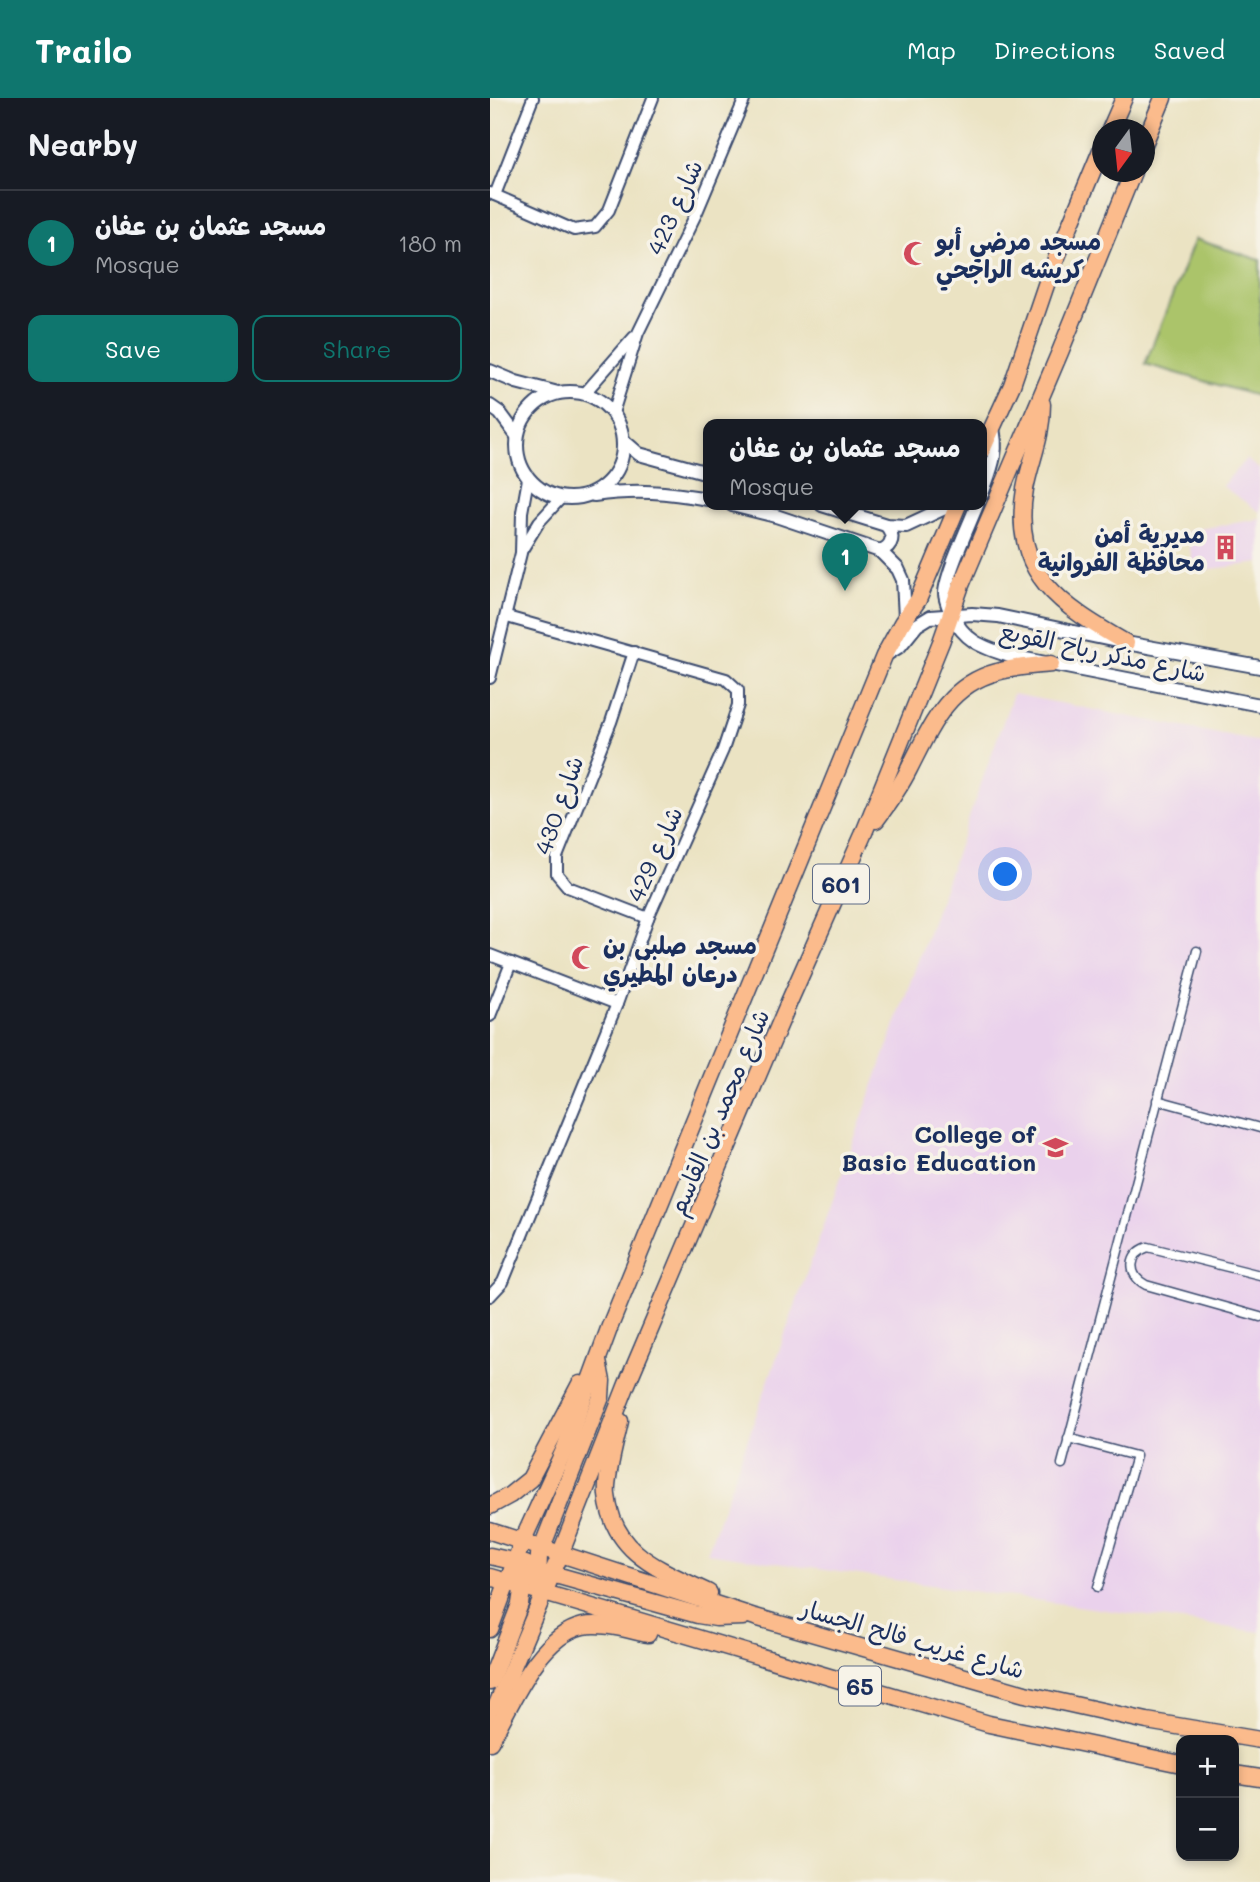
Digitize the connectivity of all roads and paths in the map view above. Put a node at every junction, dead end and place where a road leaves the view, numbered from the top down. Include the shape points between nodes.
1 (533, 98) edge
2 (653, 98) edge
3 (744, 98) edge
4 (1124, 98) edge
5 (1163, 98) edge
6 (1115, 119) edge
7 (1154, 119) edge
8 (1092, 172) edge
9 (1129, 182) edge
10 (492, 194) edge
11 (638, 332) junction
12 (490, 372) edge
13 (558, 393) junction
14 (584, 394) junction
15 (1042, 396) junction
16 (490, 406) edge
17 (613, 412) junction
18 (992, 425) junction
19 (517, 436) junction
20 (987, 438) edge
21 (624, 441) junction
22 (703, 471) edge
23 (528, 479) junction
24 (987, 479) edge
25 (591, 495) junction
26 (561, 498) junction
27 (703, 498) edge
28 (751, 510) edge
29 (838, 510) edge
30 (941, 510) edge
31 (956, 510) edge
32 (975, 510) edge
33 (886, 525) junction
34 (880, 551) junction
35 (521, 553) junction
36 (951, 615) junction
37 (507, 617) junction
38 (905, 618) junction
39 (1126, 643) junction
40 (634, 652) junction
41 (884, 656) junction
42 (1051, 664) junction
43 (1260, 667) edge
44 (490, 678) edge
45 (1260, 705) edge
46 (863, 835) junction
47 (648, 918) junction
48 (1197, 951) dead end
49 (490, 955) edge
50 (512, 963) junction
51 (617, 1004) junction
52 (490, 1016) edge
53 (1157, 1100) junction
54 (1260, 1128) edge
55 (1115, 1260) junction
56 (1131, 1265) junction
57 (1260, 1275) edge
58 (490, 1296) edge
59 (1260, 1317) edge
60 (610, 1326) junction
61 (597, 1360) junction
62 (627, 1384) junction
63 (1068, 1438) junction
64 (1062, 1464) dead end
65 (490, 1506) edge
66 (490, 1531) edge
67 (523, 1540) junction
68 (542, 1548) junction
69 (560, 1555) junction
70 (490, 1556) edge
71 (528, 1573) junction
72 (490, 1577) edge
73 (1098, 1587) dead end
74 (543, 1594) junction
75 (755, 1616) junction
76 (490, 1629) edge
77 (739, 1651) junction
78 (490, 1682) edge
79 (490, 1721) edge
80 (1260, 1740) edge
81 (490, 1742) edge
82 (1176, 1763) edge
83 (1239, 1775) edge
84 (1260, 1778) edge

1 - 10 street
2 - 10 street via 609,210 595,226 574,230
3 - 11 street, شارع 423 via 698,212
4 - 6 main road
5 - 7 main road
8 - 18 main road via 1045,287 1012,385
9 - 15 main road, شارع محمد بن القاسم / 601
11 - 14 street, شارع 423
11 - 17 street, شارع 423
12 - 13 street
13 - 14 street
13 - 19 street via 531,409
14 - 17 street
15 - 36 main road, شارع محمد بن القاسم / 601
15 - 39 main road via 1040,431 1022,507 1028,550 1042,579 1063,604
16 - 19 street
17 - 21 street
18 - 20 main road
18 - 24 street via 995,456
19 - 23 street via 517,451
21 - 22 street via 639,454
21 - 25 street via 616,474
23 - 26 street
23 - 35 street
25 - 26 street
25 - 27 street via 651,490
26 - 35 street via 539,522
28 - 34 street
29 - 33 street
30 - 33 street via 914,523
31 - 38 main road, شارع محمد بن القاسم / 601 via 923,590
32 - 36 street via 946,588
33 - 34 street via 892,540
34 - 38 street via 903,580
35 - 37 street
36 - 39 street, شارع مذكر رباح القوبع via 998,616
36 - 41 street, شارع مذكر رباح القوبع via 923,620 900,646
36 - 42 street, شارع مذكر رباح القوبع via 961,632 977,643
36 - 46 main road, شارع محمد بن القاسم / 601
37 - 40 street, شارع 429
37 - 44 street
38 - 41 main road, شارع محمد بن القاسم / 601
39 - 43 street, شارع مذكر رباح القوبع
40 - 47 street, شارع 430 via 557,857 557,874 568,887
40 - 47 street, شارع 429 via 726,679 738,690 738,705 723,750
41 - 60 main road, شارع محمد بن القاسم / 601
42 - 45 street, شارع مذكر رباح القوبع
42 - 46 main road via 996,672 950,698 926,732 900,785
46 - 62 main road, شارع محمد بن القاسم / 601
47 - 51 street, شارع 429
48 - 53 street
49 - 50 street
50 - 51 street
50 - 52 street
51 - 58 street, شارع 429 via 503,1282
53 - 54 street
53 - 55 street
55 - 56 street
55 - 63 street
56 - 57 street via 1134,1256 1148,1247
56 - 59 street via 1138,1280 1146,1284
60 - 61 main road, شارع محمد بن القاسم / 601
60 - 65 main road via 530,1479
61 - 67 main road, شارع محمد بن القاسم / 601 via 565,1448
61 - 68 main road via 601,1397
62 - 69 main road, شارع محمد بن القاسم / 601
62 - 75 main road via 606,1493 626,1545 643,1560
63 - 64 street
63 - 73 street via 1136,1456
66 - 67 main road, شارع غريب فالح الجسار
67 - 68 main road, شارع غريب فالح الجسار
67 - 71 main road, شارع محمد بن القاسم / 601
68 - 69 main road, شارع غريب فالح الجسار
68 - 71 main road
69 - 71 main road
69 - 75 main road, شارع غريب فالح الجسار / 65
70 - 71 main road
71 - 72 main road
71 - 74 main road
71 - 75 main road via 698,1615
71 - 76 main road, شارع محمد بن القاسم / 601
71 - 78 main road
74 - 77 main road, 65
74 - 79 main road
75 - 80 main road, شارع غريب فالح الجسار / 65 via 1025,1694
77 - 81 main road via 583,1626 540,1655
77 - 82 main road, 65 via 989,1724
83 - 84 main road

